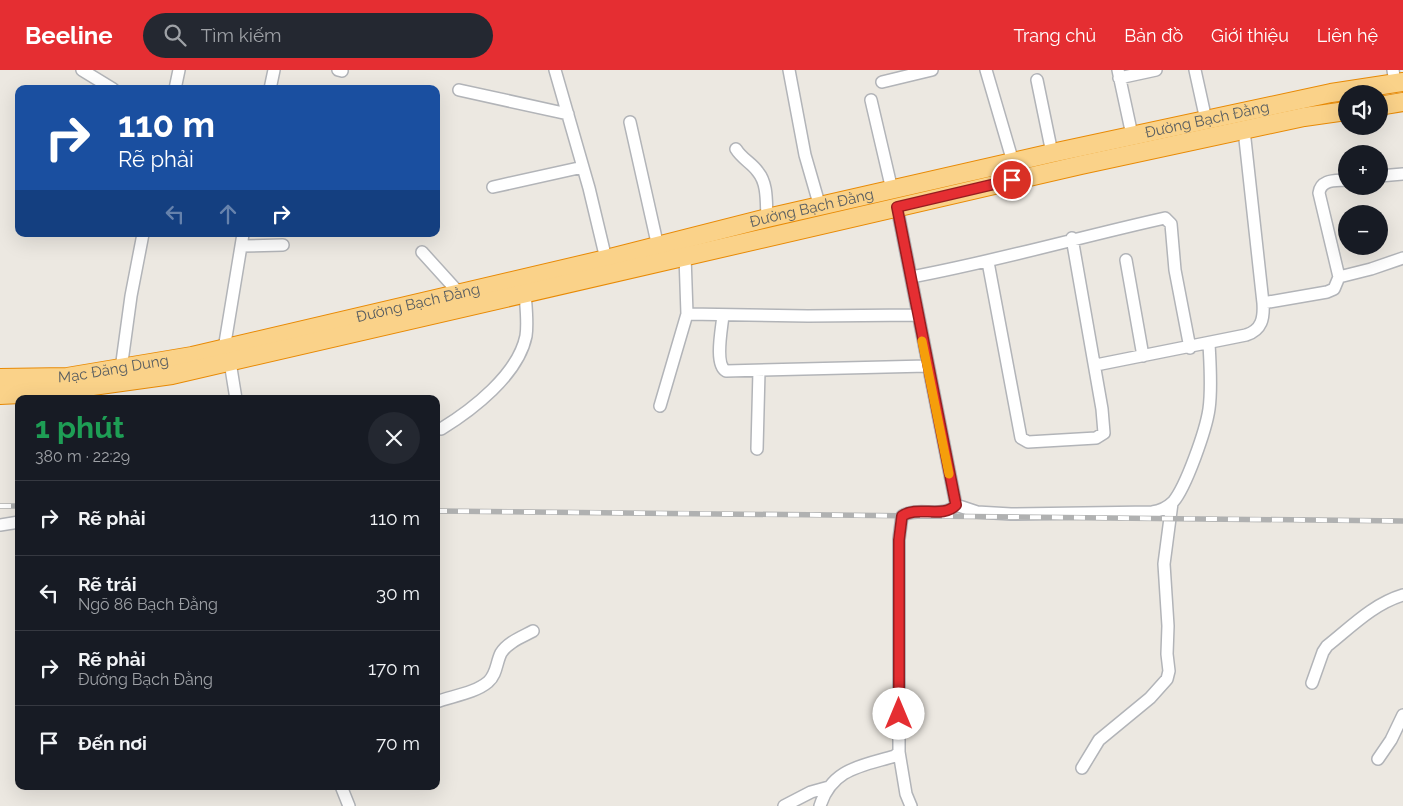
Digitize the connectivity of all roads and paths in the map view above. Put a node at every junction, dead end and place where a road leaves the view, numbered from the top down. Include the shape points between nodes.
1 (82, 70) edge
2 (179, 70) edge
3 (274, 70) edge
4 (555, 70) edge
5 (789, 70) edge
6 (932, 70) edge
7 (986, 70) edge
8 (1156, 70) edge
9 (1195, 70) edge
10 (1118, 74) edge
11 (1397, 78) edge
12 (1037, 80) dead end
13 (882, 82) dead end
14 (106, 85) edge
15 (176, 85) edge
16 (271, 85) edge
17 (460, 90) dead end
18 (871, 100) dead end
19 (1403, 102) edge
20 (1388, 104) edge
21 (1338, 112) edge
22 (568, 114) junction
23 (1206, 120) junction
24 (630, 122) dead end
25 (1244, 130) junction
26 (1132, 135) junction
27 (736, 149) dead end
28 (1049, 154) junction
29 (1013, 162) junction
30 (583, 167) junction
31 (1051, 172) junction
32 (1403, 174) edge
33 (1388, 175) edge
34 (1338, 181) edge
35 (493, 187) dead end
36 (892, 190) junction
37 (820, 207) junction
38 (897, 207) junction
39 (767, 218) junction
40 (143, 237) edge
41 (242, 237) edge
42 (1072, 238) junction
43 (284, 245) dead end
44 (241, 246) junction
45 (658, 247) junction
46 (422, 252) dead end
47 (686, 256) junction
48 (1403, 258) edge
49 (606, 259) junction
50 (1126, 260) dead end
51 (988, 262) junction
52 (911, 277) junction
53 (1339, 278) junction
54 (526, 293) junction
55 (460, 294) junction
56 (1263, 303) junction
57 (687, 314) junction
58 (918, 314) junction
59 (723, 315) junction
60 (1209, 343) junction
61 (1190, 348) junction
62 (227, 355) junction
63 (1143, 356) junction
64 (1096, 365) junction
65 (927, 366) junction
66 (121, 369) junction
67 (759, 371) junction
68 (0, 378) edge
69 (0, 395) edge
70 (15, 395) edge
71 (48, 395) edge
72 (235, 395) edge
73 (660, 406) dead end
74 (441, 428) dead end
75 (757, 449) dead end
76 (1172, 503) junction
77 (956, 505) junction
78 (15, 523) edge
79 (0, 525) edge
80 (1403, 595) edge
81 (533, 631) dead end
82 (1312, 683) dead end
83 (440, 701) edge
84 (1403, 714) edge
85 (899, 752) junction
86 (1378, 759) dead end
87 (1082, 768) dead end
88 (829, 787) junction
89 (343, 790) edge
90 (349, 806) edge
91 (784, 806) edge
92 (820, 806) edge
93 (911, 806) edge

1 - 14 street
2 - 15 street
3 - 16 street
4 - 22 street
5 - 37 street via 805,155
6 - 13 street
7 - 29 street
8 - 10 street
9 - 23 street
10 - 26 street
11 - 23 highway, Đường Bạch Đằng
12 - 28 street
17 - 22 street
18 - 36 street
19 - 20 highway
21 - 25 highway, Đường Bạch Đằng
22 - 30 street
23 - 26 highway, Đường Bạch Đằng
24 - 45 street
25 - 31 highway, Đường Bạch Đằng
25 - 56 street
26 - 28 highway, Đường Bạch Đằng
27 - 39 street via 758,171
28 - 29 highway, Đường Bạch Đằng
28 - 31 highway
29 - 36 highway, Đường Bạch Đằng
30 - 35 street
30 - 49 street
31 - 38 highway, Đường Bạch Đằng
32 - 33 street
34 - 53 street via 1324,183 1319,193
36 - 37 highway, Đường Bạch Đằng
37 - 39 highway, Đường Bạch Đằng
38 - 47 highway, Đường Bạch Đằng
38 - 52 street
39 - 45 highway, Đường Bạch Đằng
40 - 66 street
41 - 44 street
42 - 51 street
42 - 61 street via 1168,220
42 - 64 street
43 - 44 street
44 - 62 street
45 - 49 highway, Đường Bạch Đằng
46 - 55 street
47 - 54 highway, Đường Bạch Đằng
47 - 57 street
48 - 53 street
49 - 55 highway, Đường Bạch Đằng
50 - 63 street
51 - 52 street
51 - 64 street via 1021,438 1028,442 1102,436 1104,427
52 - 58 street
53 - 56 street via 1334,289 1327,292
54 - 62 highway, Đường Bạch Đằng
54 - 74 street via 527,328 522,348 506,374 485,397
55 - 62 highway, Đường Bạch Đằng
56 - 60 street via 1264,317 1254,332
57 - 59 street
57 - 73 street
58 - 59 street
58 - 65 street
59 - 67 street via 719,358 722,369
60 - 61 street
60 - 76 street via 1207,419
61 - 63 street
62 - 66 highway, Mạc Đăng Dung
62 - 71 highway, Mạc Đăng Dung via 172,375
62 - 72 street
63 - 64 street
65 - 67 street
65 - 77 street
66 - 68 highway, Mạc Đăng Dung via 67,377
67 - 75 street
69 - 70 highway, Mạc Đăng Dung
76 - 77 street via 1152,512 1073,514 977,512
76 - 87 street via 1164,564 1169,675 1150,698 1099,740
77 - 85 street via 947,510 911,512 902,516 899,540
78 - 79 street
80 - 82 street via 1364,616 1328,646
81 - 83 street via 507,646 487,683
84 - 86 street
85 - 88 street via 844,773
85 - 93 street
88 - 91 street
88 - 92 street
89 - 90 street

